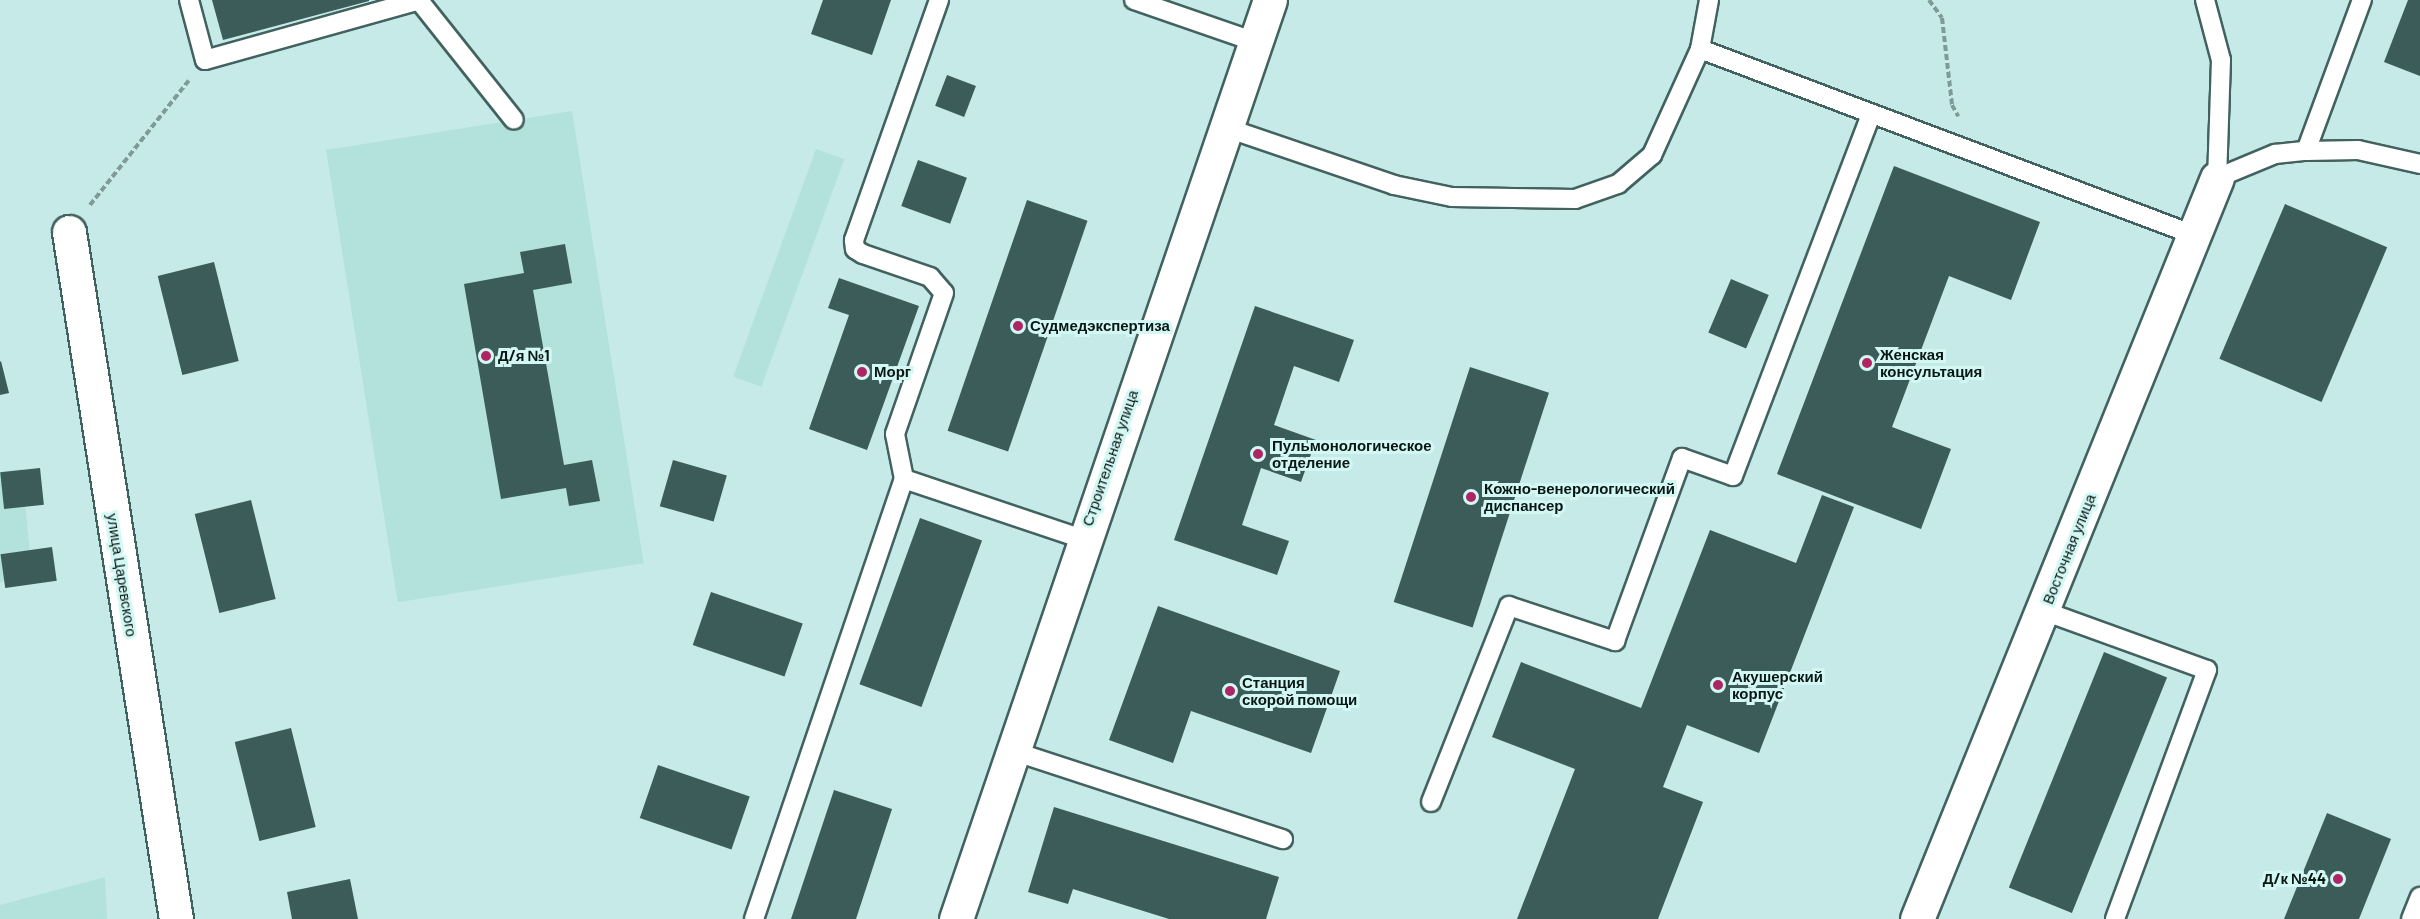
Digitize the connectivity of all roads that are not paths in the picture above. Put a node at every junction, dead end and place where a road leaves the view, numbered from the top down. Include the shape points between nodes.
1 (189, 0) edge
2 (939, 0) edge
3 (1134, 0) edge
4 (1270, 0) edge
5 (1709, 0) edge
6 (2205, 0) edge
7 (2362, 0) edge
8 (421, 1) edge
9 (1255, 42) junction
10 (1700, 49) junction
11 (1871, 114) junction
12 (514, 120) dead end
13 (1224, 127) junction
14 (2306, 151) junction
15 (2420, 164) edge
16 (2217, 178) junction
17 (69, 232) road end
18 (2194, 235) junction
19 (904, 479) junction
20 (1082, 539) junction
21 (2044, 611) junction
22 (1013, 751) junction
23 (1431, 802) dead end
24 (1282, 839) dead end
25 (2420, 897) edge
26 (176, 919) edge
27 (754, 919) edge
28 (956, 919) edge
29 (1917, 919) edge
30 (2115, 919) edge
31 (2411, 919) edge

1 - 8 lane via 205,60
2 - 19 lane via 854,240 855,249 863,254 930,277 944,293 895,434
3 - 9 lane
4 - 9 street, Строительная улица
5 - 10 lane
6 - 16 lane via 2221,60
7 - 14 lane
8 - 12 lane
9 - 13 street, Строительная улица
10 - 11 lane
10 - 13 lane via 1652,155 1618,184 1575,199 1452,197 1395,185
11 - 18 lane
11 - 23 lane via 1732,476 1682,458 1615,641 1509,606
13 - 20 street, Строительная улица
14 - 15 lane via 2358,150
14 - 16 lane via 2275,154
16 - 18 street, Восточная улица
17 - 26 street, улица Царевского
18 - 21 street, Восточная улица
19 - 20 lane
19 - 27 lane
20 - 22 street, Строительная улица
21 - 29 street, Восточная улица
21 - 30 lane via 2207,670
22 - 24 lane
22 - 28 street, Строительная улица
25 - 31 lane

